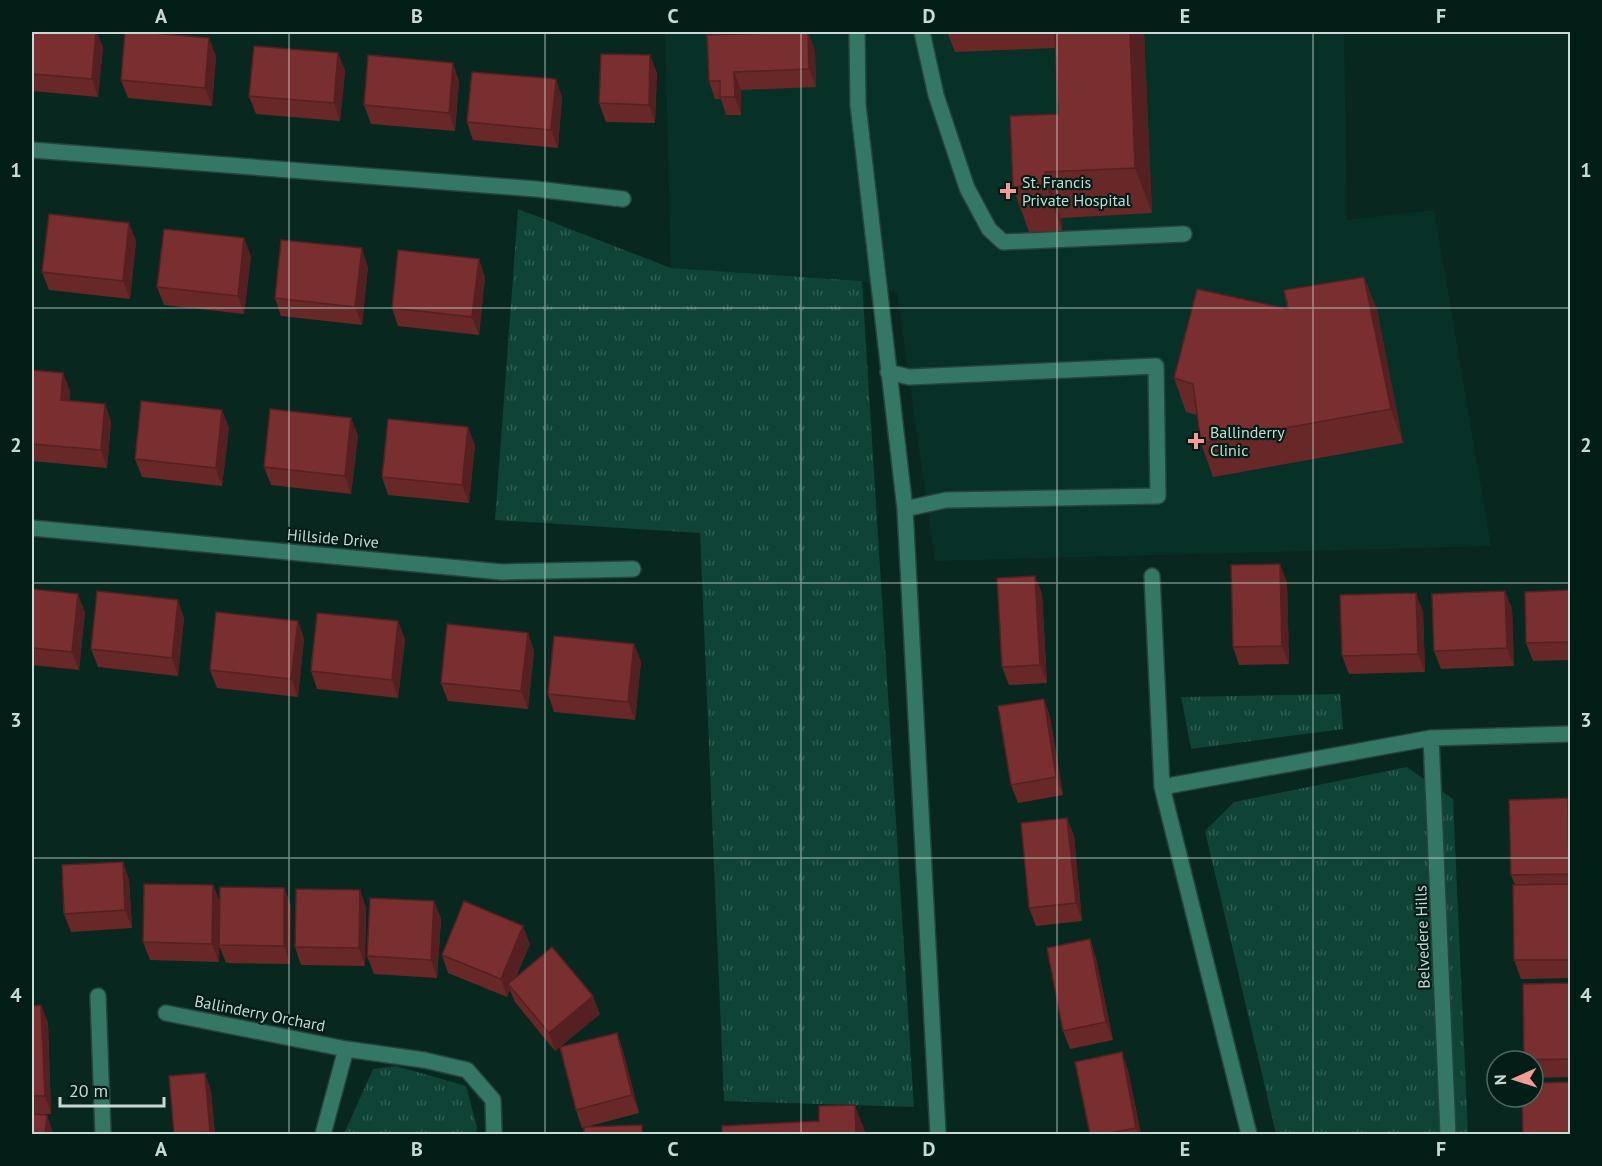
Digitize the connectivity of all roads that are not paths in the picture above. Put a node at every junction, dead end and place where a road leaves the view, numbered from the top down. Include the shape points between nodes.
1 (857, 32) edge
2 (922, 32) edge
3 (32, 150) edge
4 (623, 199) dead end
5 (1184, 234) dead end
6 (888, 372) junction
7 (905, 508) junction
8 (32, 528) edge
9 (633, 569) dead end
10 (1152, 576) dead end
11 (1570, 734) edge
12 (1431, 738) junction
13 (1162, 787) junction
14 (98, 996) dead end
15 (166, 1013) dead end
16 (346, 1049) junction
17 (103, 1134) edge
18 (323, 1134) edge
19 (494, 1134) edge
20 (938, 1134) edge
21 (1249, 1134) edge
22 (1448, 1134) edge

1 - 6 street via 858,105
2 - 5 street via 936,95 967,188 989,229 1003,242
3 - 4 street
6 - 7 street
6 - 7 street via 909,377 1156,366 1158,496 946,500
7 - 20 street
8 - 9 street, Hillside Drive via 502,572
10 - 13 street
11 - 12 street
12 - 13 street
12 - 22 street, Belvedere Hills
13 - 21 street
14 - 17 street
15 - 16 street, Ballinderry Orchard
16 - 18 street
16 - 19 street, Ballinderry Orchard via 467,1070 493,1100

